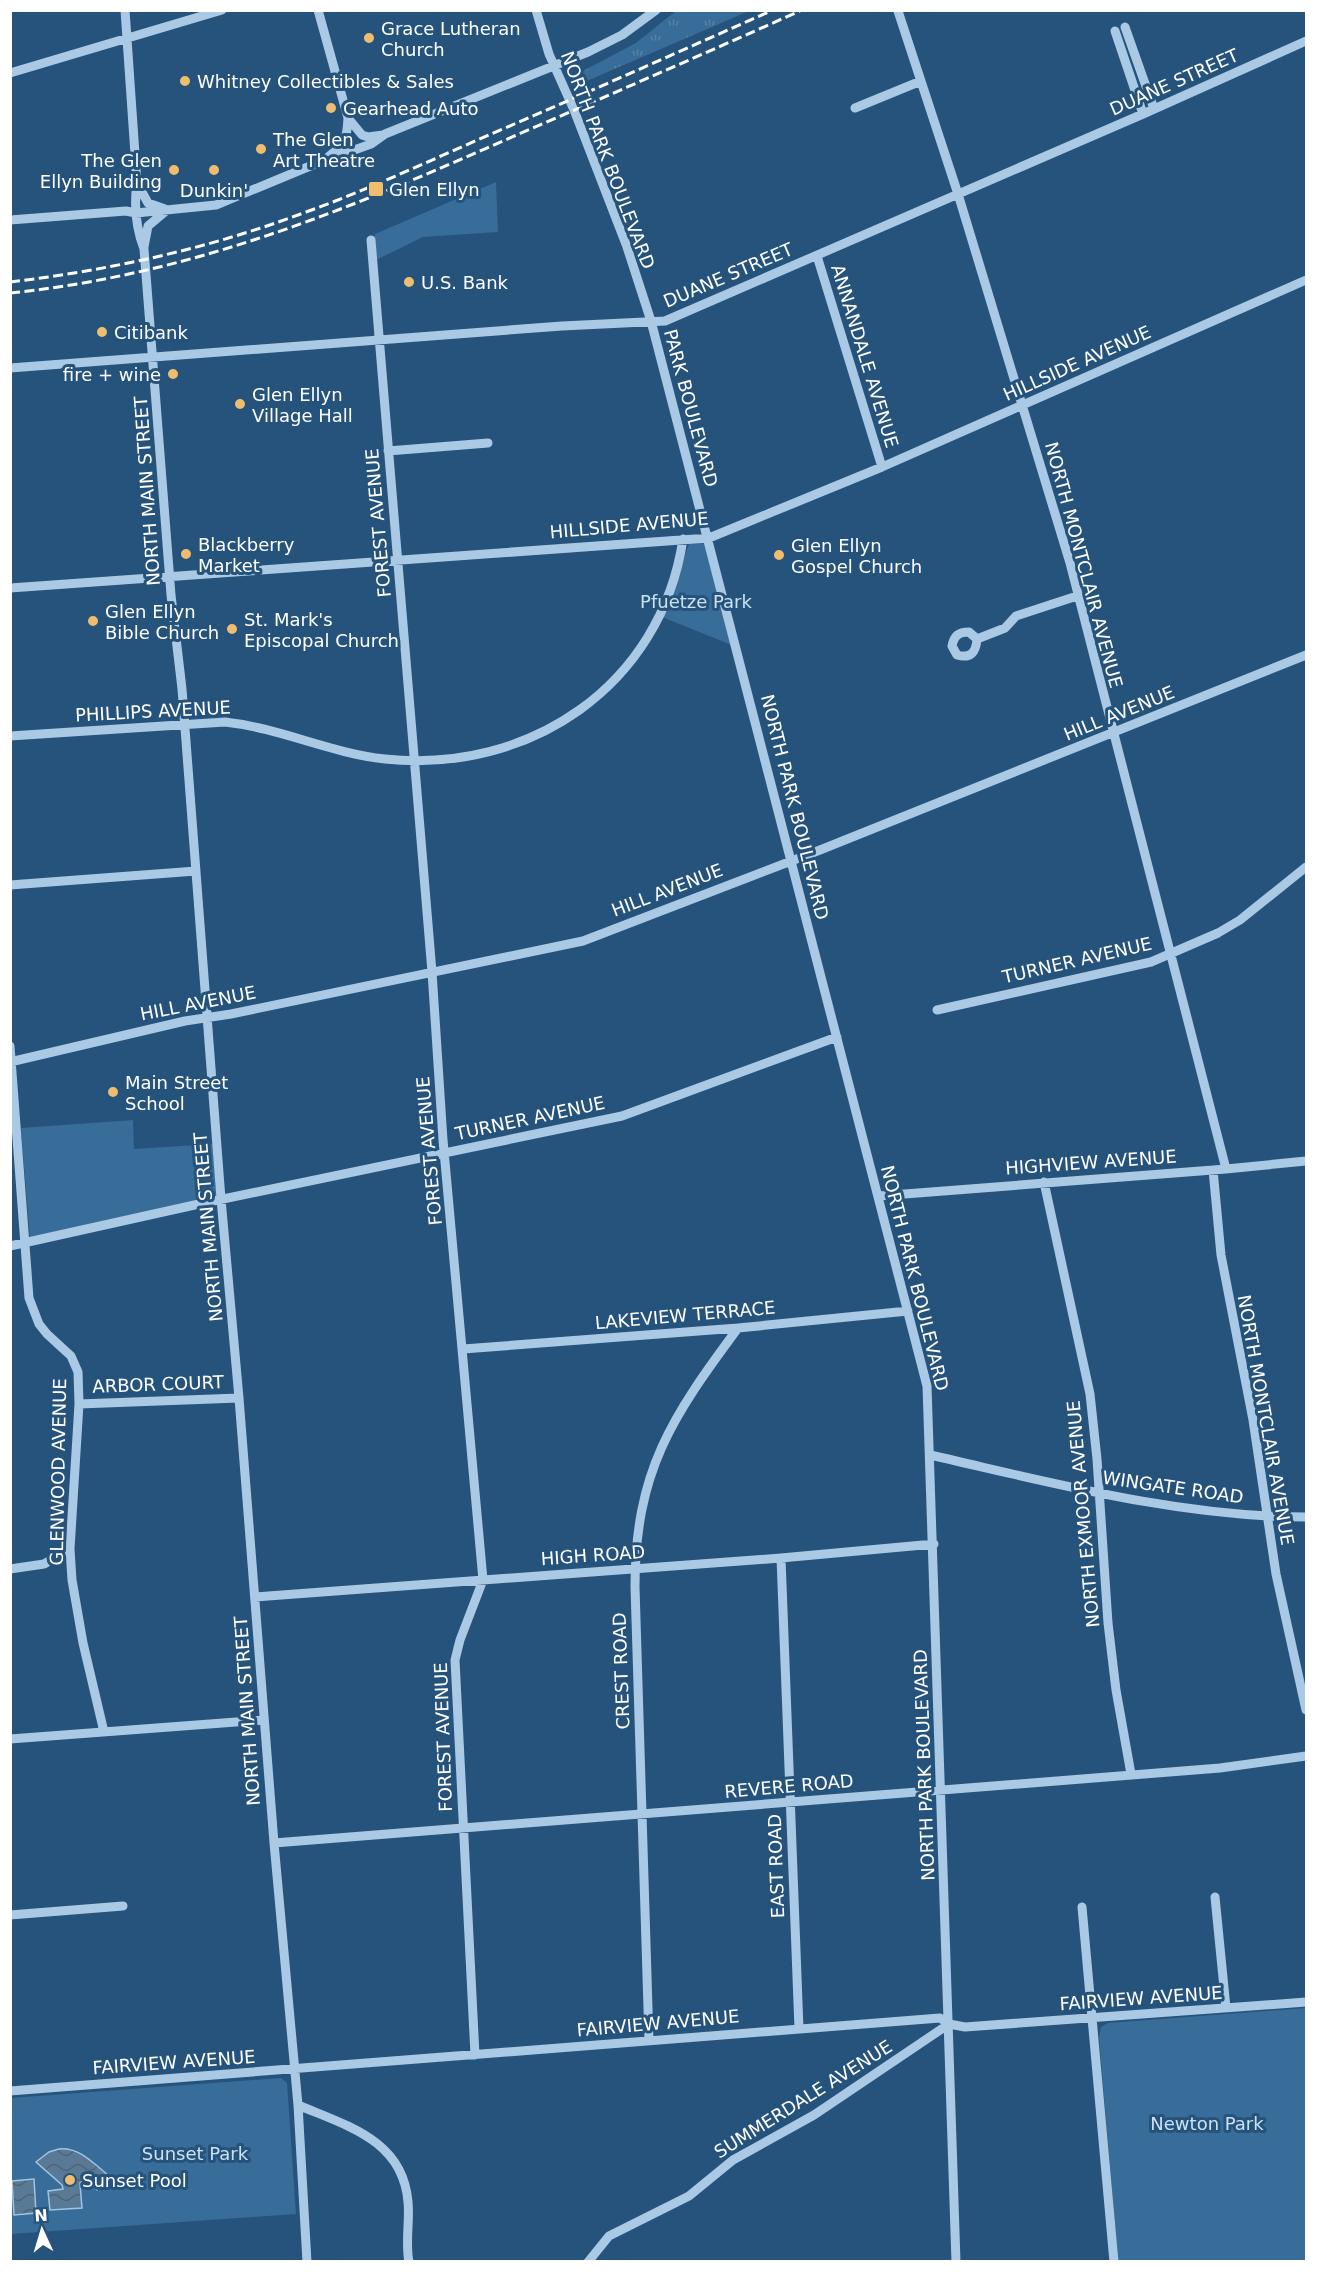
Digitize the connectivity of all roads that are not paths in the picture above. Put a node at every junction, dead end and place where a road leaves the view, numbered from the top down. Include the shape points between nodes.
1 (125, 10) edge
2 (222, 10) edge
3 (318, 10) edge
4 (536, 10) edge
5 (656, 10) edge
6 (898, 11) edge
7 (1125, 27) dead end
8 (1115, 31) dead end
9 (127, 38) junction
10 (1306, 40) edge
11 (555, 66) junction
12 (10, 72) edge
13 (921, 81) junction
14 (855, 108) dead end
15 (1154, 109) junction
16 (1143, 114) junction
17 (348, 118) junction
18 (385, 134) junction
19 (315, 164) junction
20 (137, 183) junction
21 (958, 194) junction
22 (167, 210) junction
23 (136, 213) junction
24 (10, 220) edge
25 (370, 240) dead end
26 (144, 249) junction
27 (817, 256) junction
28 (1306, 280) edge
29 (651, 321) junction
30 (378, 341) junction
31 (152, 357) junction
32 (10, 368) edge
33 (1022, 405) junction
34 (488, 443) dead end
35 (388, 450) junction
36 (882, 467) junction
37 (709, 538) junction
38 (683, 539) junction
39 (397, 559) junction
40 (170, 576) junction
41 (10, 588) edge
42 (1077, 596) junction
43 (978, 639) dead end
44 (1306, 655) edge
45 (184, 723) junction
46 (1113, 733) junction
47 (10, 736) edge
48 (414, 761) junction
49 (792, 860) junction
50 (1306, 867) edge
51 (196, 871) junction
52 (10, 885) edge
53 (1170, 954) junction
54 (432, 972) junction
55 (937, 1010) dead end
56 (208, 1017) junction
57 (837, 1037) junction
58 (10, 1047) edge
59 (11, 1062) edge
60 (444, 1152) junction
61 (1306, 1161) edge
62 (1226, 1169) junction
63 (1213, 1170) junction
64 (1044, 1182) junction
65 (879, 1196) junction
66 (221, 1199) junction
67 (24, 1242) junction
68 (10, 1246) edge
69 (908, 1311) junction
70 (738, 1328) junction
71 (463, 1349) junction
72 (239, 1398) junction
73 (79, 1404) junction
74 (930, 1455) junction
75 (1099, 1493) junction
76 (1267, 1517) junction
77 (1306, 1517) edge
78 (934, 1544) junction
79 (70, 1550) junction
80 (781, 1558) junction
81 (10, 1569) edge
82 (635, 1569) junction
83 (483, 1580) junction
84 (255, 1598) junction
85 (1306, 1710) edge
86 (264, 1720) junction
87 (104, 1732) junction
88 (10, 1739) edge
89 (1306, 1756) edge
90 (1131, 1774) junction
91 (941, 1788) junction
92 (790, 1803) junction
93 (642, 1814) junction
94 (464, 1828) junction
95 (274, 1843) junction
96 (1215, 1897) dead end
97 (123, 1906) dead end
98 (1082, 1907) dead end
99 (10, 1915) edge
100 (1306, 2002) edge
101 (1226, 2008) junction
102 (1093, 2018) junction
103 (949, 2024) junction
104 (799, 2029) junction
105 (649, 2041) junction
106 (475, 2055) junction
107 (294, 2069) junction
108 (10, 2091) edge
109 (298, 2105) junction
110 (307, 2262) edge
111 (409, 2262) edge
112 (588, 2262) edge
113 (956, 2262) edge
114 (1114, 2262) edge

1 - 9 street, NORTH MAIN STREET
2 - 9 street
3 - 17 street
4 - 11 street, NORTH PARK BOULEVARD
5 - 11 street via 622,35
6 - 13 street, NORTH MONTCLAIR AVENUE
7 - 15 street
8 - 16 street
9 - 12 street
9 - 20 street, NORTH MAIN STREET
10 - 15 street, DUANE STREET
11 - 18 street
11 - 29 street, NORTH PARK BOULEVARD via 589,145
13 - 14 street
13 - 21 street, NORTH MONTCLAIR AVENUE
15 - 16 street, DUANE STREET
16 - 21 street, DUANE STREET
17 - 18 street via 362,135
17 - 19 street via 344,143
18 - 19 street via 371,144
19 - 22 street via 216,206
20 - 22 street via 148,202
20 - 23 street, NORTH MAIN STREET
21 - 27 street, DUANE STREET
21 - 33 street, NORTH MONTCLAIR AVENUE
22 - 23 street
22 - 26 street via 148,226
23 - 24 street
23 - 26 street, NORTH MAIN STREET
25 - 30 street, FOREST AVENUE
26 - 31 street, NORTH MAIN STREET
27 - 29 street, DUANE STREET via 665,321
27 - 36 street, ANNANDALE AVENUE
28 - 33 street, HILLSIDE AVENUE
29 - 30 street, DUANE STREET
29 - 37 street, PARK BOULEVARD
30 - 31 street, DUANE STREET
30 - 35 street, FOREST AVENUE
31 - 32 street, DUANE STREET
31 - 40 street, NORTH MAIN STREET
33 - 36 street, HILLSIDE AVENUE
33 - 42 street, NORTH MONTCLAIR AVENUE
34 - 35 street
35 - 39 street, FOREST AVENUE
36 - 37 street, HILLSIDE AVENUE
37 - 38 street, HILLSIDE AVENUE
37 - 49 street, NORTH PARK BOULEVARD
38 - 39 street, HILLSIDE AVENUE
38 - 48 street, PHILLIPS AVENUE via 679,568 651,633 622,675 593,701 550,729 506,748
39 - 40 street, HILLSIDE AVENUE
39 - 48 street, FOREST AVENUE
40 - 41 street, HILLSIDE AVENUE
40 - 45 street, NORTH MAIN STREET
42 - 43 street via 1016,616 1005,628
42 - 46 street, NORTH MONTCLAIR AVENUE
44 - 46 street, HILL AVENUE
45 - 47 street, PHILLIPS AVENUE
45 - 48 street, PHILLIPS AVENUE via 246,725 351,754
45 - 51 street, NORTH MAIN STREET
46 - 49 street, HILL AVENUE
46 - 53 street, NORTH MONTCLAIR AVENUE
48 - 54 street, FOREST AVENUE
49 - 54 street, HILL AVENUE via 583,941
49 - 57 street, NORTH PARK BOULEVARD
50 - 53 street, TURNER AVENUE via 1240,921
51 - 52 street
51 - 56 street, NORTH MAIN STREET
53 - 55 street, TURNER AVENUE via 1151,962
53 - 62 street, NORTH MONTCLAIR AVENUE
54 - 56 street, HILL AVENUE
54 - 60 street, FOREST AVENUE
56 - 59 street, HILL AVENUE
56 - 66 street, NORTH MAIN STREET
57 - 60 street, TURNER AVENUE via 622,1116
57 - 65 street, NORTH PARK BOULEVARD
58 - 59 street, GLENWOOD AVENUE
59 - 67 street, GLENWOOD AVENUE
60 - 66 street, TURNER AVENUE
60 - 71 street, FOREST AVENUE
61 - 62 street, HIGHVIEW AVENUE
62 - 63 street, HIGHVIEW AVENUE
63 - 64 street, HIGHVIEW AVENUE
63 - 76 street, NORTH MONTCLAIR AVENUE via 1221,1255
64 - 65 street, HIGHVIEW AVENUE
64 - 75 street, NORTH EXMOOR AVENUE via 1090,1394
65 - 69 street, NORTH PARK BOULEVARD
66 - 67 street, TURNER AVENUE
66 - 72 street, NORTH MAIN STREET
67 - 68 street, TURNER AVENUE
67 - 73 street, GLENWOOD AVENUE via 33,1313 47,1334 70,1356 78,1372
69 - 70 street, LAKEVIEW TERRACE
69 - 74 street, NORTH PARK BOULEVARD via 927,1386
70 - 71 street, LAKEVIEW TERRACE
70 - 82 street, CREST ROAD via 682,1405 657,1455 642,1505
71 - 83 street, FOREST AVENUE
72 - 73 street, ARBOR COURT
72 - 84 street, NORTH MAIN STREET
73 - 79 street, GLENWOOD AVENUE
74 - 75 street, WINGATE ROAD
74 - 78 street, NORTH PARK BOULEVARD
75 - 76 street, WINGATE ROAD
75 - 90 street, NORTH EXMOOR AVENUE via 1108,1623
76 - 77 street, WINGATE ROAD
76 - 85 street, NORTH MONTCLAIR AVENUE
78 - 80 street, HIGH ROAD
78 - 91 street, NORTH PARK BOULEVARD
79 - 81 street via 44,1564
79 - 87 street, GLENWOOD AVENUE via 81,1635
80 - 82 street, HIGH ROAD
80 - 92 street, EAST ROAD
82 - 83 street, HIGH ROAD
82 - 93 street, CREST ROAD
83 - 84 street, HIGH ROAD
83 - 94 street, FOREST AVENUE via 455,1660
84 - 86 street, NORTH MAIN STREET
86 - 87 street
86 - 95 street, NORTH MAIN STREET
87 - 88 street
89 - 90 street, REVERE ROAD
90 - 91 street, REVERE ROAD
91 - 92 street, REVERE ROAD
91 - 103 street, NORTH PARK BOULEVARD
92 - 93 street, REVERE ROAD
92 - 104 street, EAST ROAD
93 - 94 street, REVERE ROAD
93 - 105 street, CREST ROAD
94 - 95 street, REVERE ROAD
94 - 106 street, FOREST AVENUE
95 - 107 street, NORTH MAIN STREET
96 - 101 street
97 - 99 street
98 - 102 street
100 - 101 street, FAIRVIEW AVENUE
101 - 102 street, FAIRVIEW AVENUE
102 - 103 street, FAIRVIEW AVENUE via 965,2027
102 - 114 street
103 - 104 street, FAIRVIEW AVENUE via 940,2019
103 - 112 street, SUMMERDALE AVENUE via 814,2115 733,2160 689,2196 609,2236
103 - 113 street, NORTH PARK BOULEVARD
104 - 105 street, FAIRVIEW AVENUE
105 - 106 street, FAIRVIEW AVENUE
106 - 107 street, FAIRVIEW AVENUE
107 - 108 street, FAIRVIEW AVENUE
107 - 109 street, NORTH MAIN STREET
109 - 110 street, NORTH MAIN STREET
109 - 111 street via 373,2140 398,2164 409,2204

